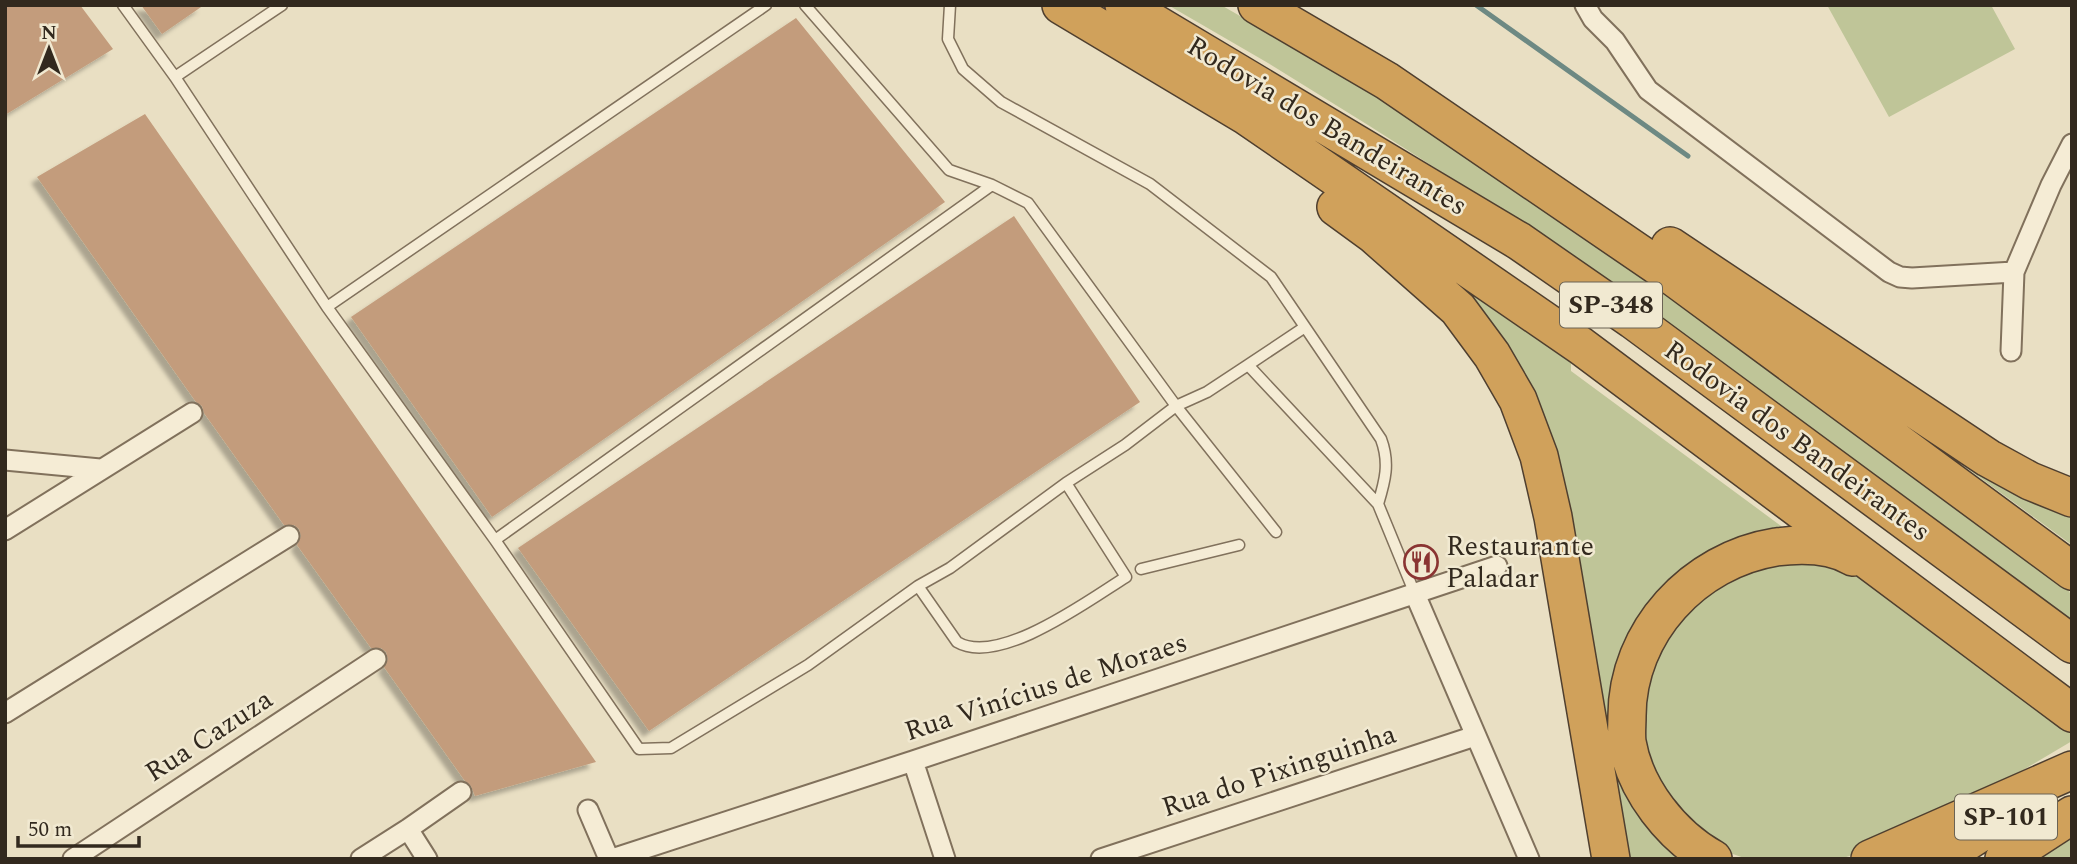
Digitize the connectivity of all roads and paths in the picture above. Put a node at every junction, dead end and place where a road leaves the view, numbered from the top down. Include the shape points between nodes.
1 (123, 5) edge
2 (282, 5) edge
3 (766, 5) edge
4 (805, 5) edge
5 (950, 5) edge
6 (1124, 5) edge
7 (1257, 5) edge
8 (1585, 5) edge
9 (1070, 10) edge
10 (175, 77) junction
11 (1387, 81) junction
12 (2072, 144) edge
13 (992, 185) junction
14 (2014, 272) junction
15 (327, 307) junction
16 (1305, 327) junction
17 (2011, 351) dead end
18 (1248, 365) junction
19 (1176, 406) junction
20 (192, 413) dead end
21 (5, 460) edge
22 (100, 469) junction
23 (1066, 483) junction
24 (2072, 498) edge
25 (1378, 504) junction
26 (5, 530) edge
27 (1276, 532) dead end
28 (289, 536) dead end
29 (495, 540) junction
30 (1239, 545) dead end
31 (1497, 566) dead end
32 (1141, 569) dead end
33 (2072, 571) edge
34 (918, 586) junction
35 (1911, 592) junction
36 (1415, 594) junction
37 (2072, 644) edge
38 (376, 659) dead end
39 (2064, 707) edge
40 (5, 713) edge
41 (1475, 736) junction
42 (914, 761) junction
43 (2072, 772) edge
44 (461, 792) dead end
45 (588, 810) dead end
46 (2072, 815) edge
47 (2072, 821) edge
48 (408, 830) junction
49 (73, 859) edge
50 (361, 859) edge
51 (427, 859) edge
52 (610, 859) edge
53 (945, 859) edge
54 (1101, 859) edge
55 (1529, 859) edge
56 (1611, 859) edge
57 (1713, 859) edge
58 (1870, 859) edge
59 (1940, 859) edge
60 (2004, 859) edge
61 (2023, 859) edge

1 - 10 lane
2 - 10 lane
3 - 15 lane
4 - 13 lane via 949,170
5 - 16 lane via 948,39 963,69 1000,102 1150,184 1271,278
6 - 37 highway, Rodovia dos Bandeirantes / SP-348 via 1519,241
7 - 11 highway, Rodovia dos Bandeirantes / SP-348
8 - 14 street via 1648,90 1889,272 1900,278
9 - 35 highway via 1245,115 1581,346
9 - 56 highway via 1373,234 1458,309 1492,355 1518,400 1539,456
10 - 15 lane
11 - 24 highway via 1544,166 1988,458
11 - 33 highway, Rodovia dos Bandeirantes / SP-348 via 1668,274
12 - 14 street
13 - 19 lane via 1028,202
13 - 29 lane
14 - 17 street
15 - 29 lane
16 - 18 lane
16 - 25 lane via 1381,439 1387,454 1386,477
18 - 19 lane
18 - 25 lane
19 - 23 lane
19 - 27 lane
20 - 22 street
21 - 22 street
22 - 26 street
23 - 34 lane via 950,568
23 - 34 lane via 1126,577 1031,636 978,649 957,642
25 - 36 lane
28 - 40 street
29 - 34 lane via 639,749 671,748 808,664
30 - 32 lane
31 - 36 street, Rua Vinícius de Moraes
35 - 39 highway
35 - 57 highway via 1844,552 1793,545 1736,558 1703,575 1650,631 1633,670 1627,742 1653,805 1675,831
36 - 41 street
36 - 42 street, Rua Vinícius de Moraes
38 - 49 street, Rua Cazuza
41 - 54 street, Rua do Pixinguinha
41 - 55 street
42 - 52 street, Rua Vinícius de Moraes
42 - 53 street
43 - 58 highway
43 - 59 highway, SP-101
44 - 48 street
45 - 52 street
46 - 60 highway, SP-101
47 - 61 highway
48 - 50 street
48 - 51 street

